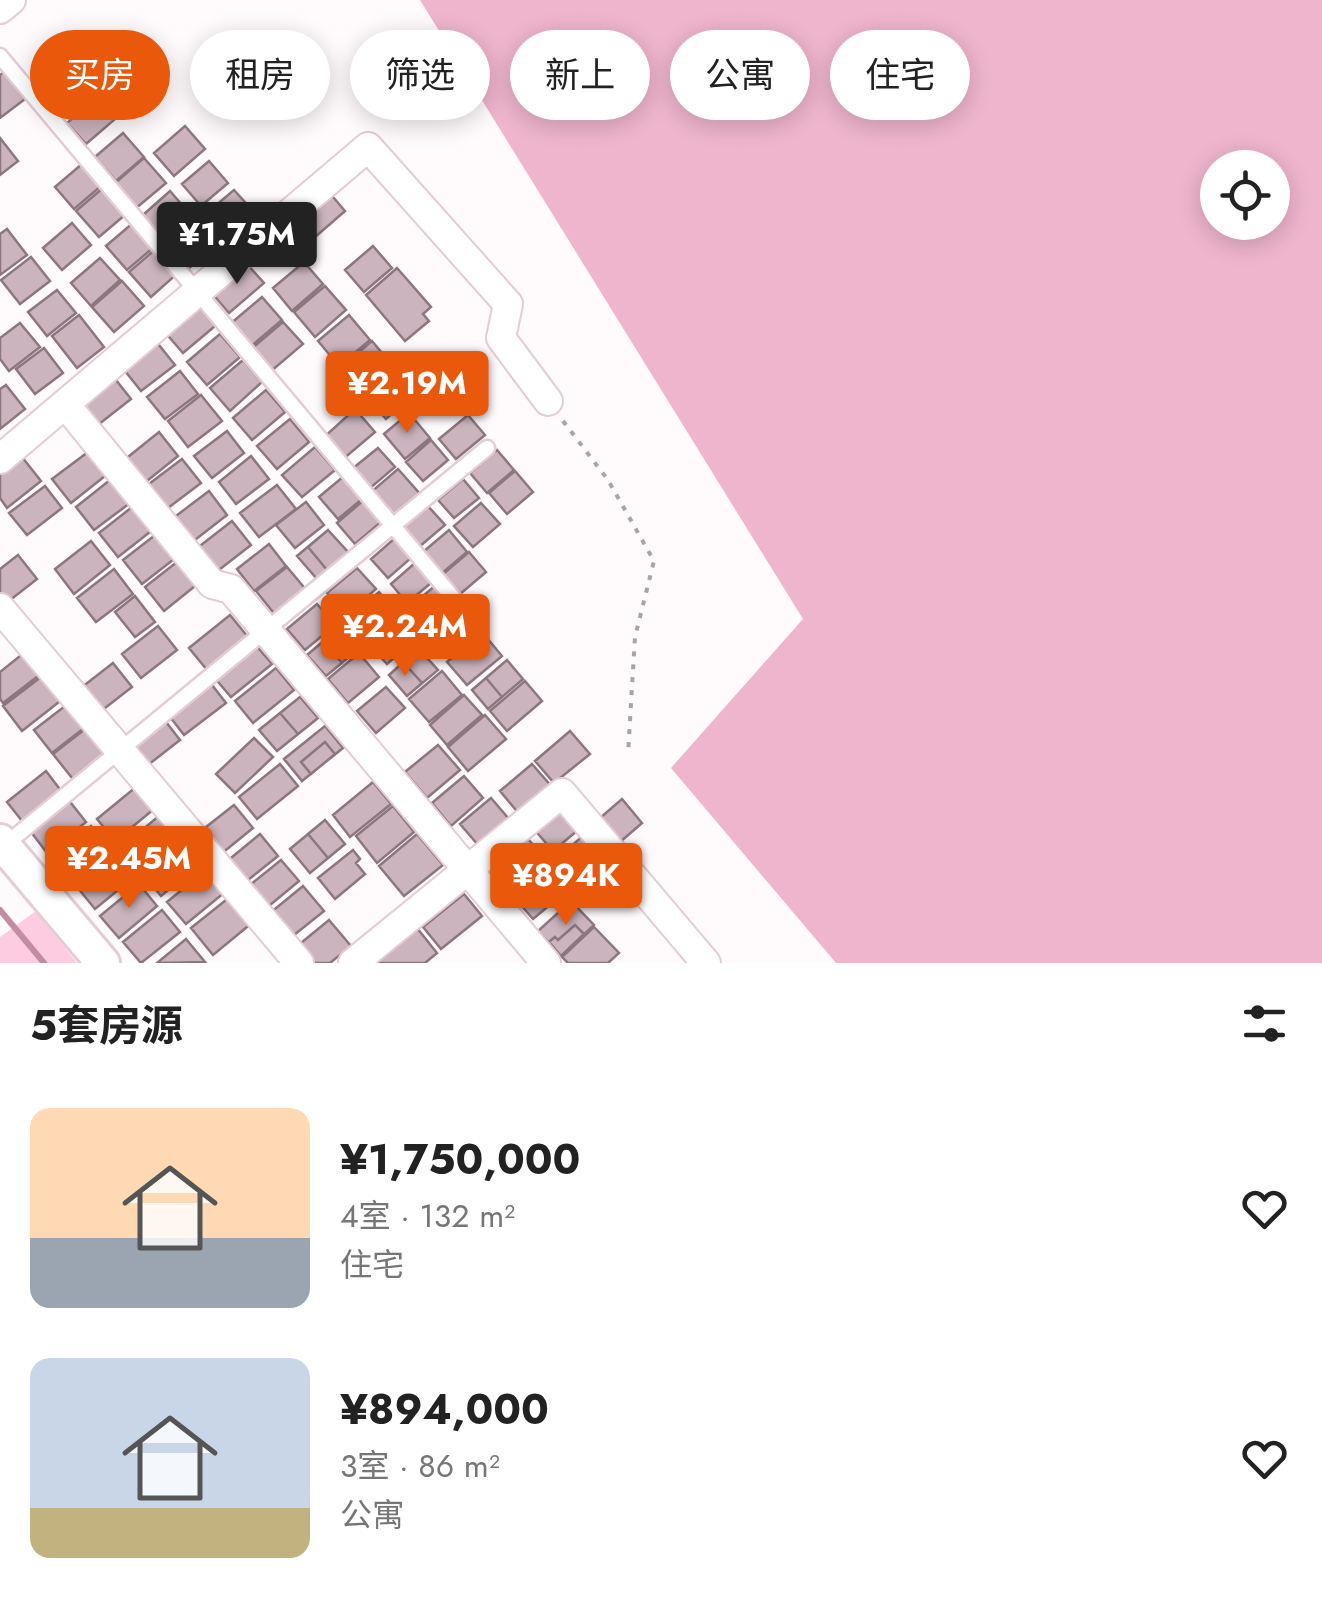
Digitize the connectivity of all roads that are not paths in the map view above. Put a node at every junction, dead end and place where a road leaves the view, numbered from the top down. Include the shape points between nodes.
1 (11, 0) edge
2 (0, 9) edge
3 (0, 56) edge
4 (197, 292) junction
5 (548, 401) road end
6 (65, 404) junction
7 (487, 448) dead end
8 (1, 455) edge
9 (392, 526) junction
10 (455, 600) dead end
11 (0, 608) edge
12 (266, 630) junction
13 (120, 750) junction
14 (2, 843) edge
15 (468, 869) junction
16 (103, 963) edge
17 (299, 963) edge
18 (353, 963) edge
19 (546, 963) edge
20 (706, 963) edge

1 - 2 street
3 - 4 lane
4 - 5 street via 368,147 508,304 501,338
4 - 6 street
4 - 9 lane
6 - 8 street
6 - 12 street via 212,584 231,589
7 - 9 lane
9 - 10 lane
9 - 12 lane
11 - 13 street
12 - 13 lane
12 - 15 street
13 - 14 lane
13 - 17 street
14 - 16 street
15 - 18 street
15 - 19 street
15 - 20 street via 562,793

